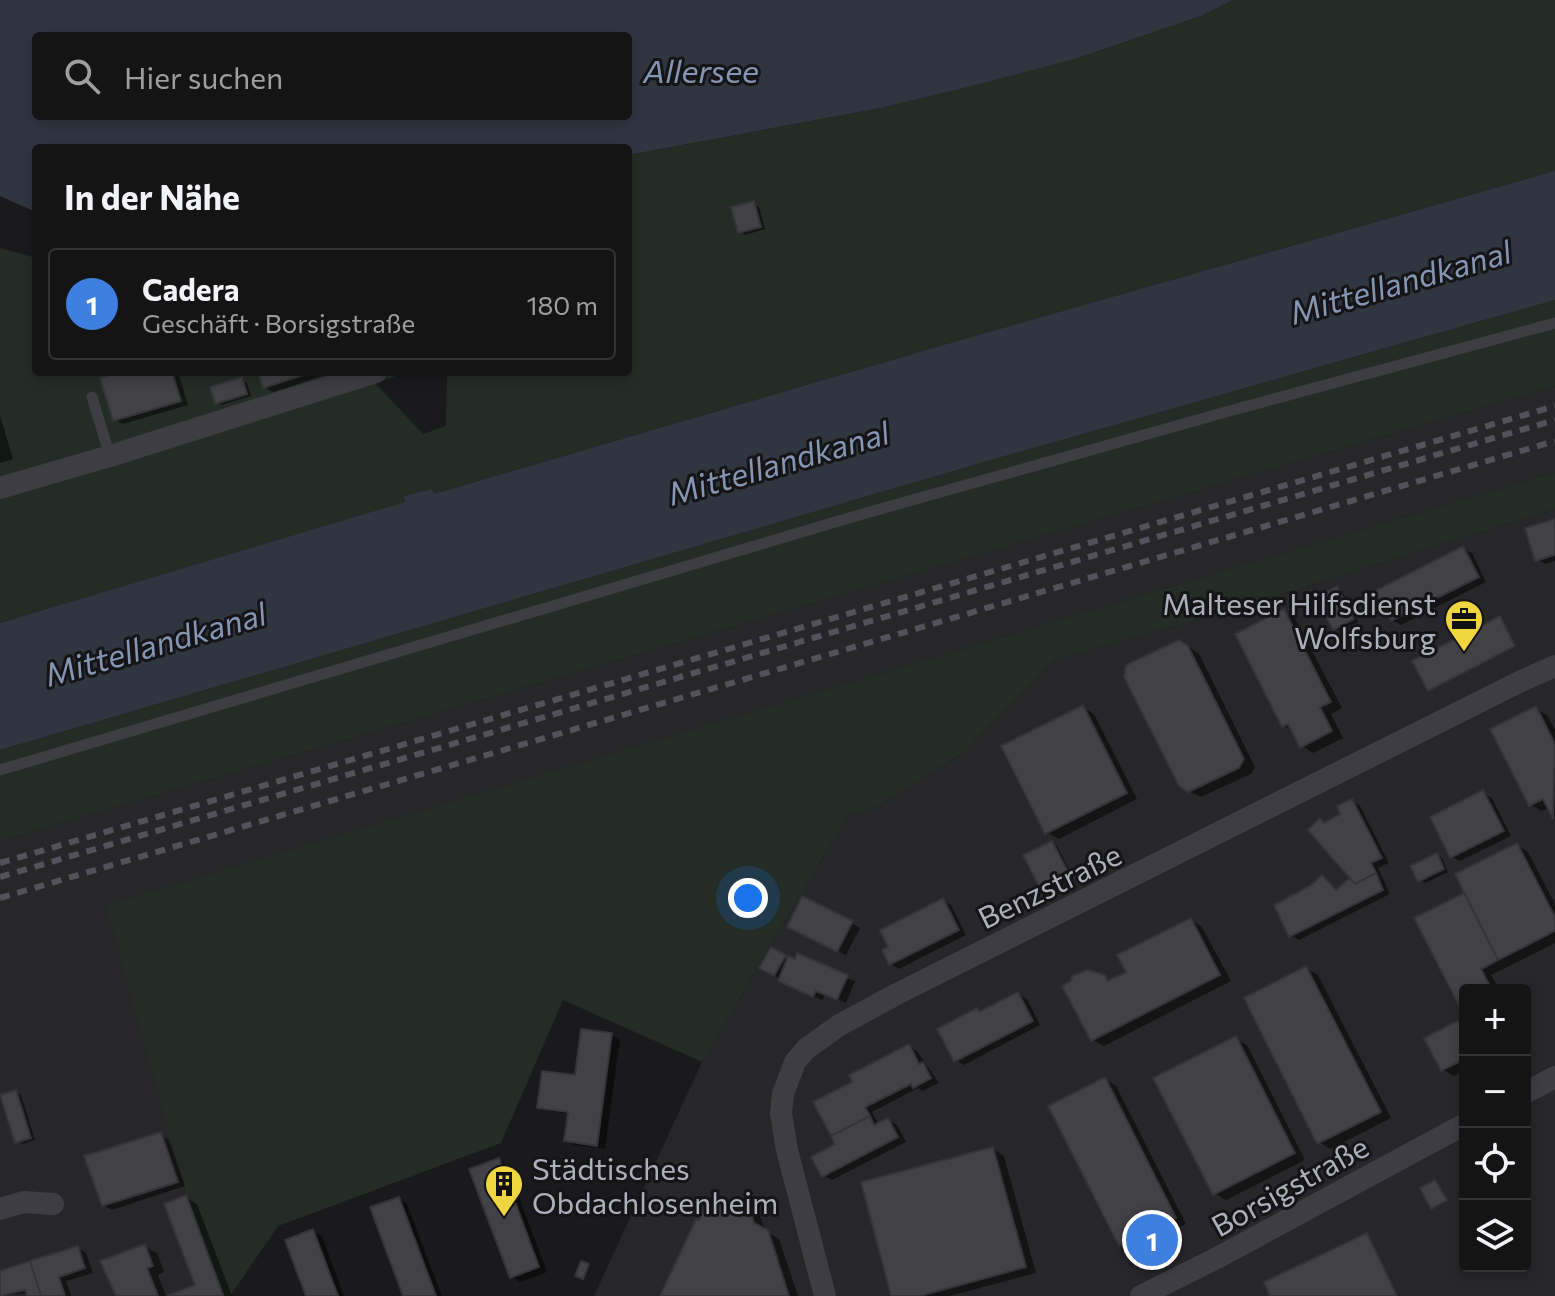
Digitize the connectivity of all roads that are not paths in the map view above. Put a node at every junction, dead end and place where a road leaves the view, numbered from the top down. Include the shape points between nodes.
1 (1555, 323) edge
2 (363, 376) edge
3 (92, 397) dead end
4 (110, 456) junction
5 (0, 488) edge
6 (1555, 666) edge
7 (0, 770) edge
8 (1555, 1077) edge
9 (1531, 1090) edge
10 (1459, 1127) edge
11 (53, 1204) dead end
12 (0, 1209) edge
13 (825, 1296) edge
14 (1141, 1296) edge

1 - 7 lane via 859,515
2 - 4 street
3 - 4 lane
4 - 5 street
6 - 13 street, Benzstraße via 880,1003 806,1049 787,1079 781,1113
8 - 9 street
10 - 14 street, Borsigstraße
11 - 12 street via 24,1202

